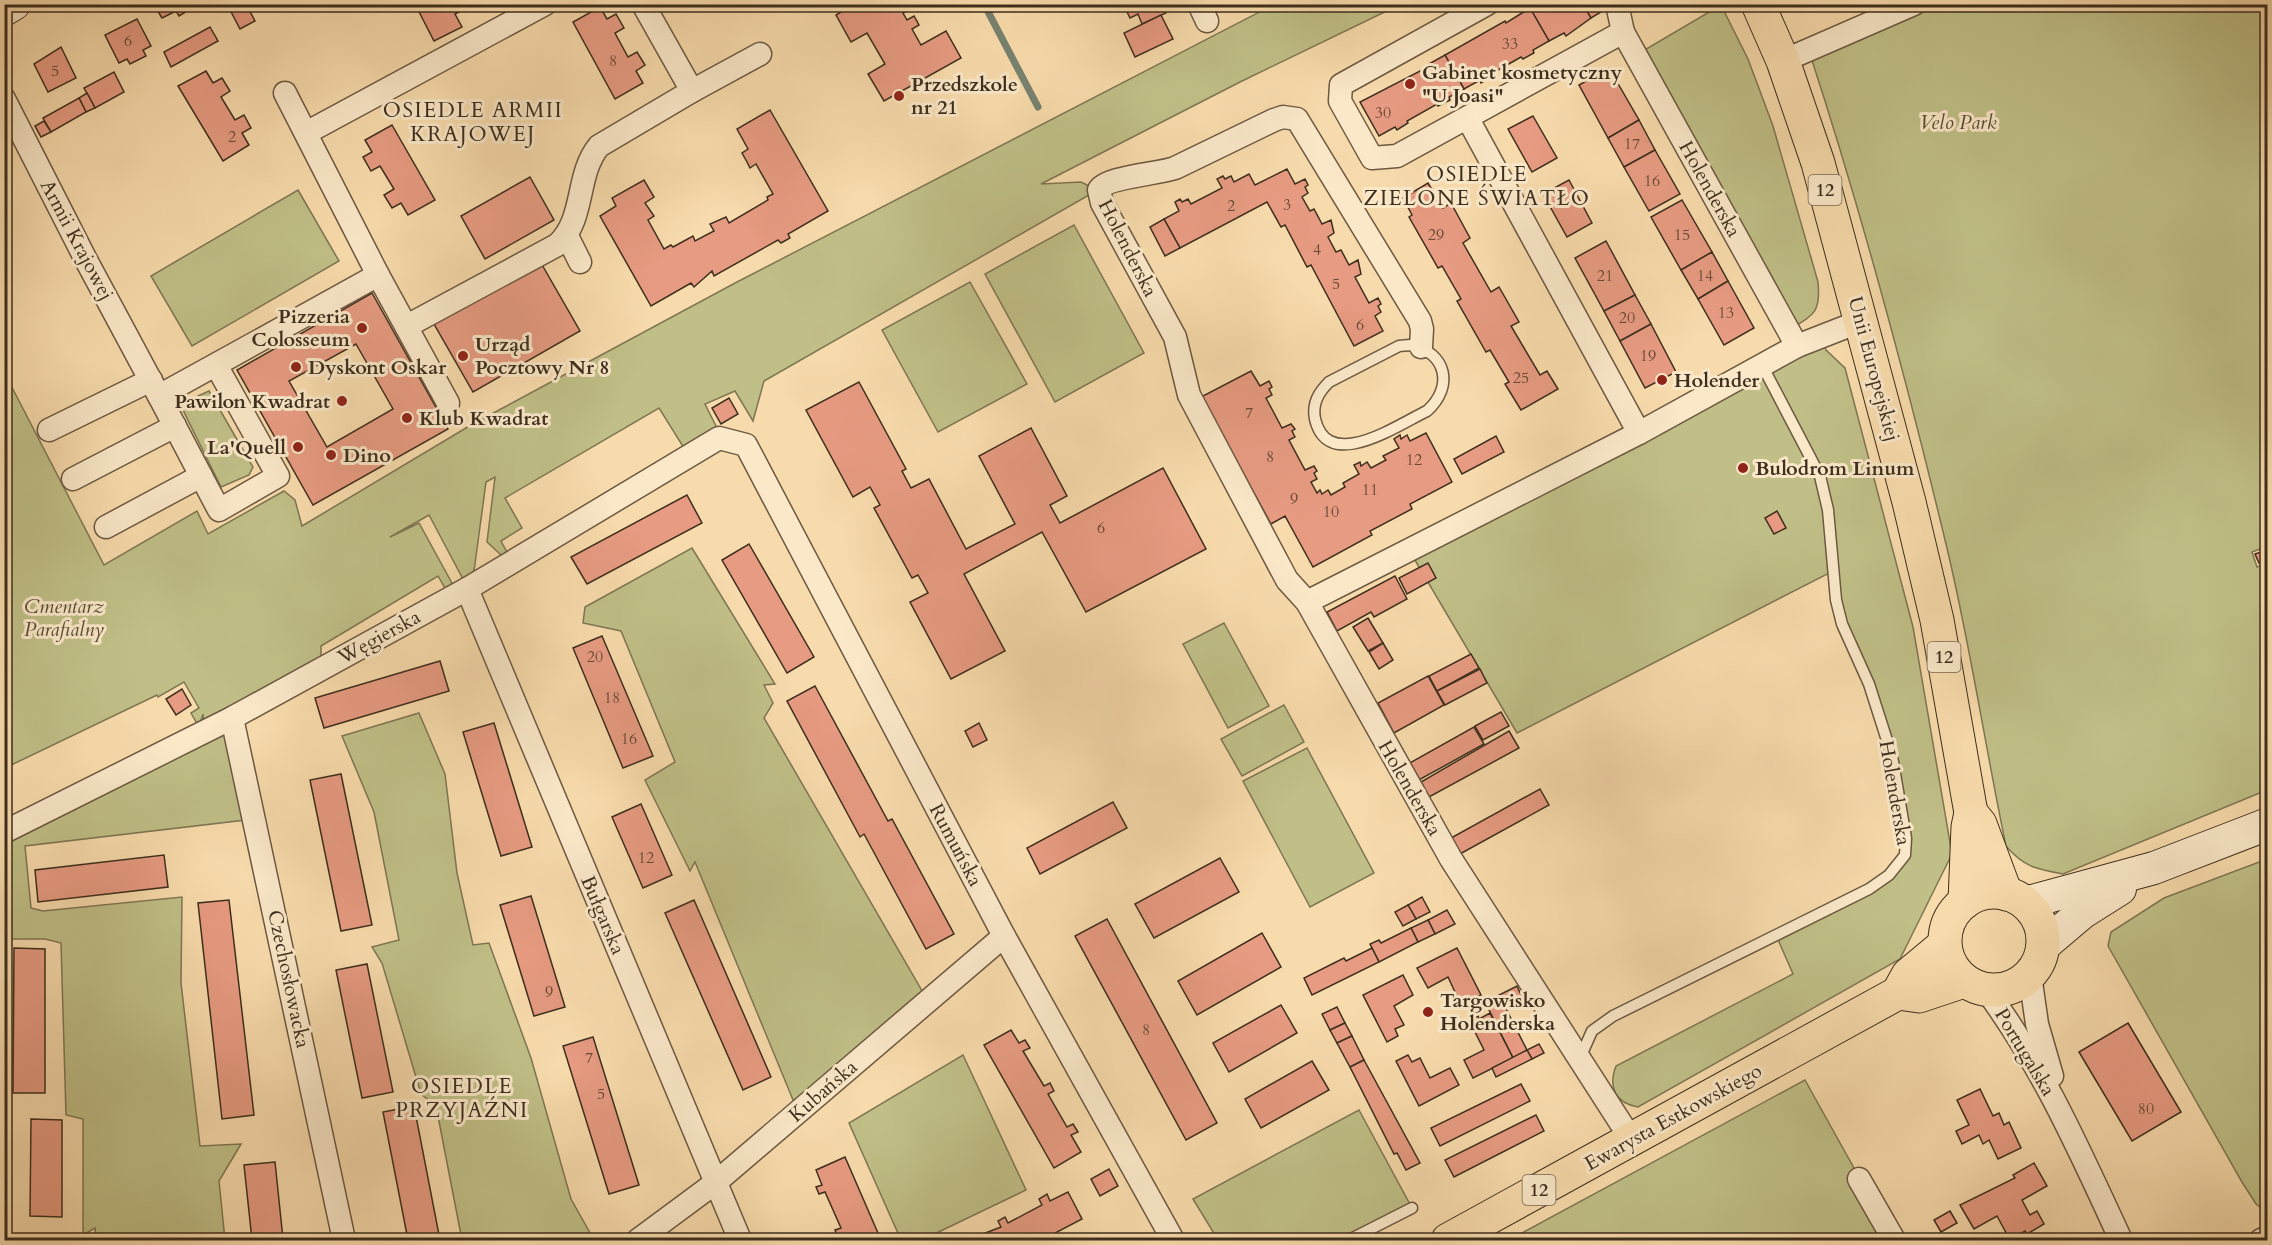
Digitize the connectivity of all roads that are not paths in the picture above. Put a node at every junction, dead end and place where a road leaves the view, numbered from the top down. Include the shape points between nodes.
1 (14, 4) edge
2 (545, 4) edge
3 (643, 4) edge
4 (1487, 4) edge
5 (1617, 4) edge
6 (1758, 4) edge
7 (1914, 4) edge
8 (4, 9) edge
9 (1623, 32) junction
10 (760, 54) dead end
11 (1783, 61) junction
12 (692, 91) junction
13 (285, 93) dead end
14 (4, 99) edge
15 (1468, 119) junction
16 (306, 133) junction
17 (567, 236) junction
18 (580, 262) dead end
19 (378, 275) junction
20 (1861, 321) junction
21 (407, 326) junction
22 (1797, 346) junction
23 (1421, 347) junction
24 (216, 365) junction
25 (1762, 365) junction
26 (155, 388) junction
27 (448, 403) dead end
28 (175, 426) junction
29 (49, 430) dead end
30 (1639, 433) junction
31 (746, 445) joint
32 (201, 476) junction
33 (73, 479) dead end
34 (106, 527) dead end
35 (467, 589) junction
36 (1307, 602) junction
37 (232, 718) junction
38 (1971, 813) junction
39 (2268, 824) edge
40 (4, 832) edge
41 (2154, 868) junction
42 (2016, 898) junction
43 (1965, 902) junction
44 (1004, 936) junction
45 (1944, 945) junction
46 (2037, 960) junction
47 (1975, 985) junction
48 (1898, 993) junction
49 (1580, 1058) junction
50 (2063, 1115) junction
51 (1631, 1139) junction
52 (1860, 1179) dead end
53 (715, 1183) junction
54 (1412, 1208) dead end
55 (2268, 1237) edge
56 (344, 1240) edge
57 (638, 1240) edge
58 (740, 1240) edge
59 (1173, 1240) edge
60 (1349, 1240) edge
61 (1448, 1240) edge
62 (1894, 1240) edge
63 (2121, 1240) edge
64 (2261, 1240) edge

1 - 8 street
2 - 16 street
3 - 12 street
4 - 15 street via 1345,81 1339,90 1340,101 1372,158 1397,156
5 - 9 street, Holenderska
6 - 11 main road, Unii Europejskiej / 12
7 - 11 street
9 - 15 street
9 - 22 street, Holenderska
10 - 12 street
11 - 20 main road, Unii Europejskiej / 12 via 1818,163
12 - 17 street via 599,146 591,156
13 - 16 street
14 - 26 street, Armii Krajowej
15 - 30 street
16 - 19 street
17 - 18 street
17 - 21 street
19 - 21 street
19 - 24 street
20 - 22 street
20 - 38 main road, Unii Europejskiej / 12 via 1927,576
21 - 27 street
22 - 25 street
23 - 23 lane via 1399,346 1329,382 1315,401 1317,425 1323,435 1333,442 1356,446 1427,411 1441,394 1443,372 1438,361
23 - 36 street, Holenderska via 1420,321 1297,119 1274,120 1175,168 1108,181 1099,190 1175,337 1189,395 1287,580
24 - 26 street
24 - 32 street, Armii Krajowej via 278,476 219,510
25 - 30 street
25 - 49 lane, Holenderska via 1820,477 1828,510 1836,600 1892,756 1906,838 1905,855 1889,875 1869,889 1613,1016 1592,1031
26 - 28 street, Armii Krajowej
26 - 29 street
28 - 32 street, Armii Krajowej
28 - 33 street
30 - 36 street
31 - 35 street, Węgierska via 719,438
31 - 44 street, Rumuńska
32 - 34 street
35 - 37 street, Węgierska
35 - 53 street, Bułgarska
36 - 49 street, Holenderska via 1451,859
37 - 40 street, Węgierska
37 - 56 street, Czechosłowacka
38 - 42 main road, Unii Europejskiej / 12
38 - 43 main road, Unii Europejskiej / 12
39 - 41 street
41 - 42 street
41 - 46 street via 2082,913
42 - 43 main road via 1978,895
42 - 46 main road, 12 via 2036,915 2042,930
43 - 45 main road via 1953,913
44 - 53 street, Kubańska
44 - 59 street, Rumuńska
45 - 47 main road via 1947,959
45 - 48 main road, Ewarysta Estkowskiego / 12 via 1908,975
46 - 47 main road, 12 via 2017,985 2002,990
46 - 50 street, Portugalska via 2037,1024
47 - 48 main road, Ewarysta Estkowskiego / 12 via 1919,996
47 - 50 street, Portugalska via 2016,1031
48 - 51 main road, Ewarysta Estkowskiego / 12
49 - 51 street, Holenderska
50 - 63 street, Portugalska
51 - 61 main road, Ewarysta Estkowskiego / 12
52 - 62 street
53 - 57 street, Kubańska
53 - 58 street, Bułgarska
54 - 60 lane
55 - 64 street

